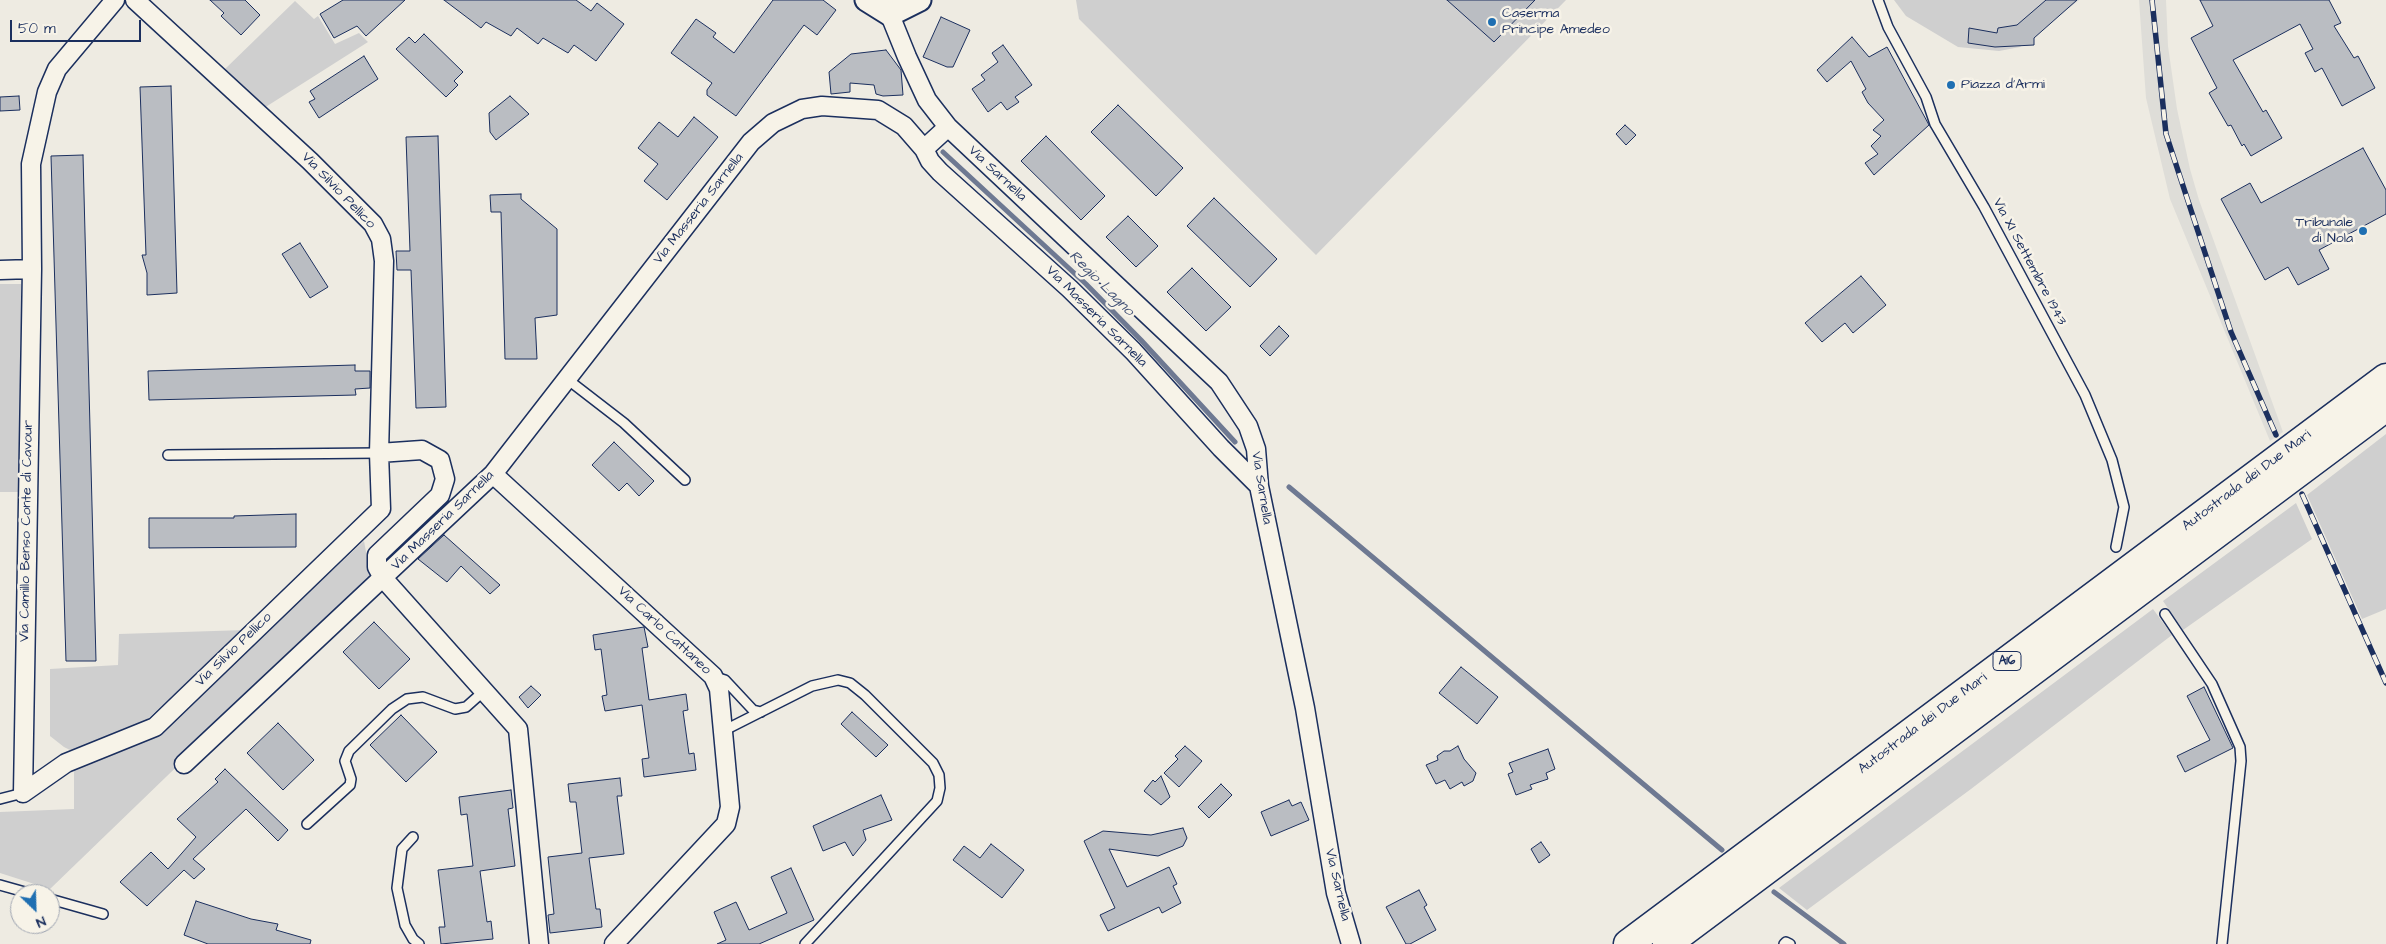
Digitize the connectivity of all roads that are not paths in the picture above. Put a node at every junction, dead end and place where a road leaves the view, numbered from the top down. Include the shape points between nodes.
1 (114, 0) edge
2 (135, 0) edge
3 (866, 0) edge
4 (920, 0) edge
5 (1878, 0) edge
6 (891, 7) edge
7 (948, 126) junction
8 (924, 148) junction
9 (32, 269) junction
10 (0, 270) edge
11 (2386, 378) edge
12 (567, 379) junction
13 (2386, 407) edge
14 (379, 453) junction
15 (168, 455) dead end
16 (494, 474) junction
17 (685, 480) dead end
18 (1259, 486) junction
19 (2116, 547) dead end
20 (383, 578) junction
21 (2165, 614) dead end
22 (713, 676) junction
23 (484, 691) junction
24 (761, 712) junction
25 (723, 731) junction
26 (184, 764) dead end
27 (23, 793) junction
28 (0, 799) edge
29 (306, 824) dead end
30 (413, 837) dead end
31 (60, 902) edge
32 (103, 914) dead end
33 (419, 944) edge
34 (539, 944) edge
35 (614, 944) edge
36 (805, 944) edge
37 (1351, 944) edge
38 (1628, 944) edge
39 (1667, 944) edge
40 (1784, 944) edge
41 (1790, 944) edge
42 (2222, 944) edge

1 - 9 street, Via Camillo Benso Conte di Cavour via 57,69 47,92 31,164
2 - 14 street, Via Silvio Pellico via 310,161 373,224 381,239 384,261
3 - 6 street
4 - 6 street
5 - 19 lane, Via XI Settembre 1943 via 1888,27 1926,97 1935,124 1984,207 2085,395 2112,460 2124,507
6 - 7 street, Via Sarnella via 927,100
7 - 8 street
7 - 18 street, Via Sarnella via 1219,382 1248,426 1256,449
8 - 12 street, Via Masseria Sarnella via 904,126 878,110 822,106 802,109 773,124 751,142
8 - 18 street, Via Masseria Sarnella via 940,172 1070,289 1133,351
9 - 10 street
9 - 27 street, Via Camillo Benso Conte di Cavour
11 - 38 highway, Autostrada dei Due Mari / A16
12 - 16 street, Via Masseria Sarnella
12 - 17 lane via 624,423
13 - 39 highway, Autostrada dei Due Mari / A16
14 - 15 lane
14 - 20 street via 422,450 440,460 445,479 440,495 377,555 377,567
14 - 27 street, Via Silvio Pellico via 381,509 155,727 66,762
16 - 20 street, Via Masseria Sarnella
16 - 22 street, Via Carlo Cattaneo
18 - 37 street, Via Sarnella via 1305,708 1336,893
20 - 23 street
20 - 26 street, Via Masseria Sarnella
21 - 42 lane via 2212,684 2240,747
22 - 24 lane via 725,680 753,710
22 - 25 street, Via Carlo Cattaneo via 719,689
23 - 29 lane via 466,707 455,709 433,698 423,697 407,699 392,710 349,751 346,761 352,779 350,785
23 - 34 street via 518,729
24 - 25 lane
24 - 36 lane via 812,686 838,680 850,682 933,763 938,775 940,788 936,801
25 - 35 street, Via Carlo Cattaneo via 730,807 726,824
27 - 28 lane
30 - 33 lane via 402,849 397,888 405,925
31 - 32 lane
40 - 41 lane

